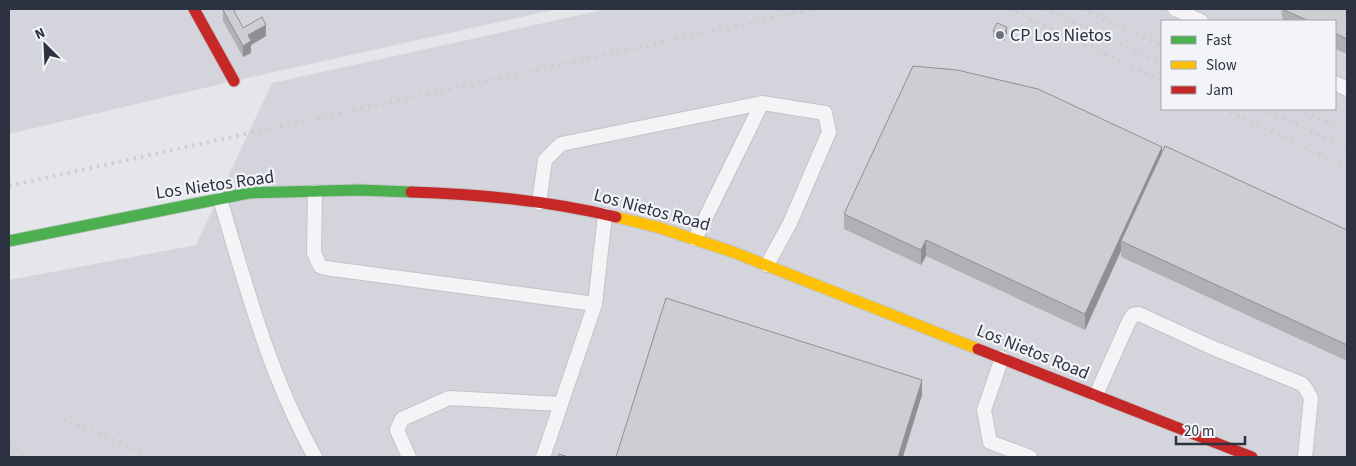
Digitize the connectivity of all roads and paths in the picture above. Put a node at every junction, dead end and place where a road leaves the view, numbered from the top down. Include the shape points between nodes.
1 (194, 9) edge
2 (1175, 9) edge
3 (1199, 20) edge
4 (234, 81) dead end
5 (762, 103) junction
6 (315, 192) junction
7 (220, 199) junction
8 (539, 203) junction
9 (606, 215) junction
10 (695, 239) junction
11 (9, 241) edge
12 (768, 265) junction
13 (595, 304) junction
14 (1002, 358) junction
15 (1096, 395) junction
16 (560, 404) junction
17 (315, 457) edge
18 (409, 457) edge
19 (543, 457) edge
20 (1030, 457) edge
21 (1252, 457) edge
22 (1305, 457) edge

1 - 4 street
2 - 3 lane
5 - 8 lane via 561,144 545,160
5 - 10 lane
5 - 12 lane via 825,113 829,132
6 - 7 street, Los Nietos Road via 249,194
6 - 8 street, Los Nietos Road via 358,190 471,194
6 - 13 lane via 314,253 320,266
7 - 11 street, Los Nietos Road
7 - 17 lane via 267,353 299,429
8 - 9 street, Los Nietos Road
9 - 10 street, Los Nietos Road
9 - 13 lane
10 - 12 street, Los Nietos Road
12 - 14 street, Los Nietos Road
13 - 16 lane
14 - 15 street, Los Nietos Road
14 - 20 lane via 984,410 990,442
15 - 21 street, Los Nietos Road
15 - 22 lane via 1129,321 1133,315 1140,314 1302,384 1311,398
16 - 18 lane via 449,398 402,419 397,430
16 - 19 lane

